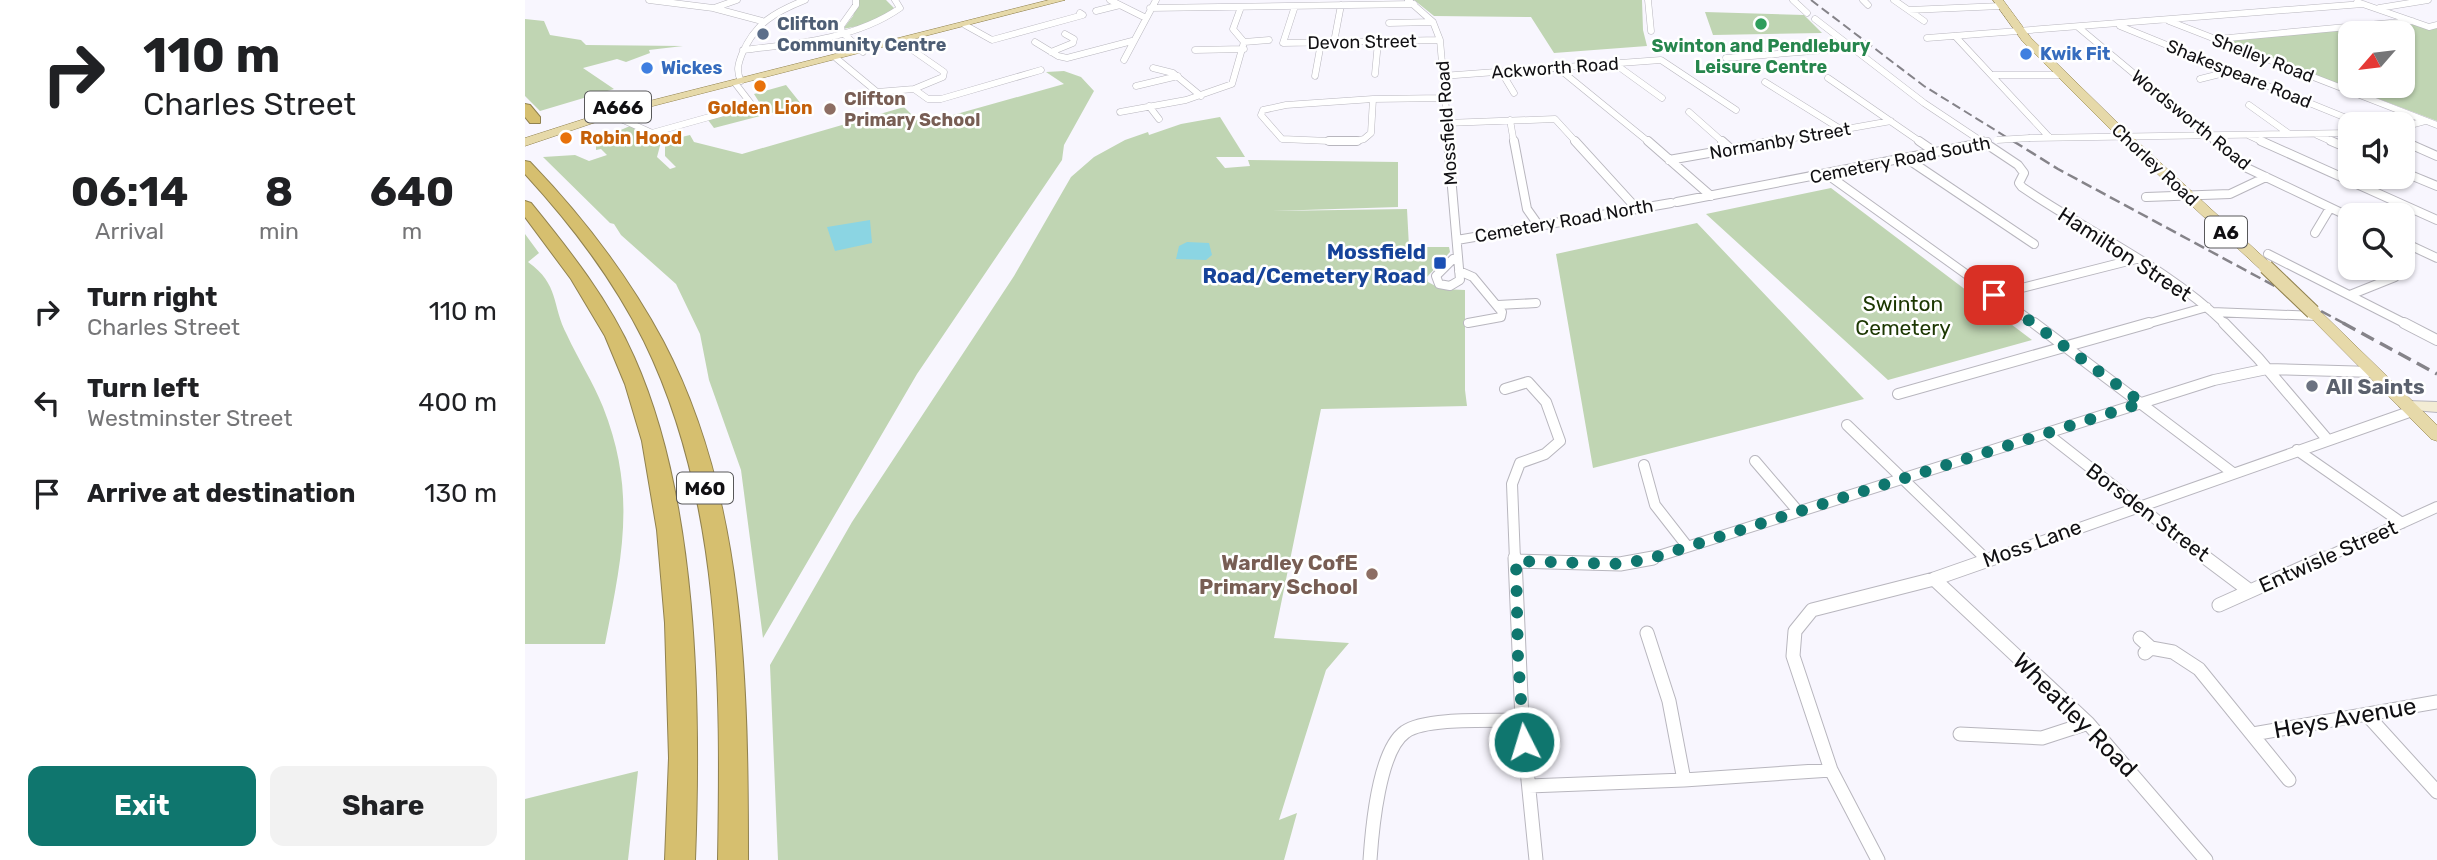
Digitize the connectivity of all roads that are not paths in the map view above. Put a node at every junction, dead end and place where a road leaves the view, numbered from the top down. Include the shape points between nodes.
1 (649, 0) edge
2 (737, 0) edge
3 (804, 0) edge
4 (856, 0) edge
5 (895, 0) edge
6 (1060, 0) edge
7 (1110, 0) edge
8 (1156, 0) edge
9 (1279, 0) edge
10 (1348, 0) edge
11 (1377, 0) edge
12 (1648, 0) edge
13 (1793, 0) edge
14 (1894, 0) edge
15 (1937, 0) edge
16 (2351, 0) edge
17 (2428, 0) edge
18 (669, 1) edge
19 (1213, 1) edge
20 (1411, 2) edge
21 (1999, 3) edge
22 (2363, 4) junction
23 (1120, 5) junction
24 (1341, 5) junction
25 (1355, 5) junction
26 (1384, 5) junction
27 (1292, 6) junction
28 (1241, 7) junction
29 (1947, 7) junction
30 (713, 8) junction
31 (1150, 8) junction
32 (1194, 8) junction
33 (1937, 8) junction
34 (2377, 9) junction
35 (1909, 10) junction
36 (1096, 11) dead end
37 (1080, 13) dead end
38 (1807, 13) dead end
39 (1949, 17) dead end
40 (1146, 18) junction
41 (1815, 19) dead end
42 (762, 21) junction
43 (1924, 21) dead end
44 (2169, 21) junction
45 (2412, 21) edge
46 (1433, 22) junction
47 (2415, 22) edge
48 (1389, 23) dead end
49 (1398, 23) junction
50 (965, 25) junction
51 (2117, 25) junction
52 (2437, 25) edge
53 (2078, 27) junction
54 (2338, 28) edge
55 (1651, 31) dead end
56 (842, 32) junction
57 (1073, 32) dead end
58 (2019, 32) junction
59 (1955, 36) junction
60 (1927, 38) dead end
61 (2215, 39) junction
62 (1269, 40) dead end
63 (1440, 40) junction
64 (1132, 41) junction
65 (901, 42) junction
66 (1334, 42) junction
67 (1378, 42) junction
68 (1321, 43) junction
69 (1027, 46) dead end
70 (1244, 46) junction
71 (1851, 48) junction
72 (744, 50) junction
73 (1195, 50) dead end
74 (863, 51) junction
75 (1052, 52) junction
76 (836, 58) junction
77 (1726, 58) dead end
78 (1123, 60) dead end
79 (1615, 64) junction
80 (1153, 68) dead end
81 (1559, 68) junction
82 (1041, 70) dead end
83 (2232, 71) junction
84 (1502, 73) junction
85 (1375, 74) dead end
86 (1993, 75) junction
87 (2062, 75) junction
88 (1178, 76) junction
89 (1315, 76) dead end
90 (1442, 76) junction
91 (1828, 78) dead end
92 (2200, 79) dead end
93 (738, 82) junction
94 (1765, 82) dead end
95 (1137, 86) dead end
96 (714, 88) junction
97 (914, 89) junction
98 (1514, 93) dead end
99 (1201, 96) junction
100 (1444, 98) junction
101 (1663, 98) dead end
102 (1373, 99) junction
103 (2249, 105) dead end
104 (1149, 106) junction
105 (525, 108) edge
106 (1736, 110) dead end
107 (1120, 112) dead end
108 (1689, 112) dead end
109 (610, 114) junction
110 (2338, 115) edge
111 (1159, 119) dead end
112 (1510, 120) junction
113 (1891, 121) junction
114 (2425, 121) junction
115 (1446, 123) junction
116 (2415, 124) edge
117 (2437, 125) edge
118 (1842, 130) junction
119 (2288, 133) junction
120 (2313, 133) junction
121 (2338, 133) edge
122 (533, 134) edge
123 (2245, 134) junction
124 (2206, 135) junction
125 (2124, 136) junction
126 (2049, 137) junction
127 (1983, 143) junction
128 (2338, 144) edge
129 (2415, 146) edge
130 (1731, 149) junction
131 (1935, 152) junction
132 (2437, 156) edge
133 (1906, 158) junction
134 (1669, 160) junction
135 (525, 165) edge
136 (1828, 175) junction
137 (2266, 177) junction
138 (2415, 177) edge
139 (2437, 186) edge
140 (1711, 196) junction
141 (2187, 196) junction
142 (2146, 197) dead end
143 (1674, 203) joint
144 (525, 206) edge
145 (2330, 208) junction
146 (1637, 209) junction
147 (2338, 212) edge
148 (2437, 220) edge
149 (1539, 226) junction
150 (2315, 233) dead end
151 (1457, 240) junction
152 (2034, 244) dead end
153 (2415, 248) edge
154 (1458, 258) junction
155 (2437, 258) edge
156 (2136, 259) junction
157 (2267, 261) junction
158 (1459, 271) junction
159 (2388, 280) edge
160 (1994, 295) junction
161 (2350, 295) junction
162 (1536, 303) dead end
163 (1498, 305) junction
164 (2209, 310) junction
165 (2315, 314) junction
166 (1468, 323) dead end
167 (2437, 330) edge
168 (2425, 333) junction
169 (2437, 340) edge
170 (2067, 347) junction
171 (2267, 369) junction
172 (2373, 372) junction
173 (1505, 389) dead end
174 (1905, 395) dead end
175 (2142, 403) junction
176 (2437, 407) edge
177 (2410, 409) junction
178 (1847, 425) dead end
179 (2046, 433) junction
180 (2437, 435) edge
181 (2327, 439) junction
182 (2297, 450) junction
183 (1755, 461) dead end
184 (1644, 465) dead end
185 (2233, 474) junction
186 (1904, 479) junction
187 (2137, 506) junction
188 (2437, 507) edge
189 (1797, 510) junction
190 (2402, 523) junction
191 (1687, 546) junction
192 (1986, 559) junction
193 (1516, 561) junction
194 (1934, 579) junction
195 (2250, 591) junction
196 (2218, 605) dead end
197 (1647, 633) dead end
198 (2145, 646) dead end
199 (2437, 702) edge
200 (2368, 716) junction
201 (1522, 720) junction
202 (2088, 723) junction
203 (1960, 734) dead end
204 (2253, 734) junction
205 (1831, 770) junction
206 (1685, 780) junction
207 (2289, 780) dead end
208 (1529, 786) junction
209 (2437, 792) edge
210 (680, 860) edge
211 (733, 860) edge
212 (1370, 860) edge
213 (1536, 860) edge
214 (1878, 860) edge
215 (2206, 860) edge

1 - 18 street
2 - 30 street
3 - 42 street
4 - 56 street
5 - 56 street via 900,8 891,17
6 - 50 main road, A666
7 - 23 street
8 - 31 street
9 - 27 street
10 - 25 street
11 - 26 street
12 - 55 street
13 - 38 street
14 - 35 street
15 - 29 street
16 - 22 street
17 - 34 street
18 - 30 street
19 - 32 street
20 - 26 street
20 - 46 street, Mossfield Road
21 - 29 street
21 - 58 main road, Chorley Road / A6
22 - 34 street
22 - 44 street
23 - 36 street
23 - 40 street
24 - 25 street
24 - 27 street
24 - 66 street
25 - 26 street
26 - 49 street
27 - 28 street
27 - 68 street, Devon Street via 1283,43
28 - 32 street
28 - 70 street via 1233,29
29 - 33 street
30 - 42 street
31 - 32 street
31 - 40 street
33 - 35 street
33 - 39 street
34 - 45 street
35 - 43 street
37 - 50 street via 1083,15 992,40
40 - 64 street
41 - 71 street
42 - 72 street via 751,31
44 - 51 street
44 - 61 street, Shelley Road
46 - 49 street
46 - 63 street, Mossfield Road
47 - 52 street
48 - 49 street
50 - 65 main road, A666
51 - 53 street
51 - 83 street, Shakespeare Road
53 - 58 street
53 - 124 street, Wordsworth Road
54 - 61 street
56 - 72 street
56 - 74 street
57 - 75 street via 1063,35 1074,39 1073,43
58 - 59 street
58 - 87 main road, Chorley Road / A6
59 - 60 street
59 - 86 street
61 - 114 street, Shelley Road
62 - 70 street
63 - 67 street, Devon Street
63 - 90 street, Mossfield Road
64 - 75 street via 1075,58
64 - 78 street
65 - 74 main road, A666
65 - 97 street via 945,74
66 - 67 street, Devon Street
66 - 68 street, Devon Street
67 - 85 street
68 - 89 street
69 - 75 street via 1036,43
70 - 73 street
70 - 99 street via 1232,84
71 - 77 street
71 - 127 street
72 - 93 street via 736,73
74 - 76 main road, A666
76 - 93 main road, A666
76 - 97 street via 877,92
79 - 81 street, Ackworth Road
79 - 101 street
79 - 106 street, Ackworth Road via 1664,60
80 - 88 street via 1165,67
81 - 84 street, Ackworth Road
81 - 134 street
82 - 97 street via 941,99 928,99
83 - 92 street
83 - 110 street, Shakespeare Road
84 - 90 street, Ackworth Road
84 - 98 street
86 - 87 street
86 - 126 street
87 - 125 main road, Chorley Road / A6
88 - 95 street
88 - 99 street
90 - 100 street, Mossfield Road
91 - 113 street
93 - 96 main road, A666
93 - 109 street via 752,105 652,133
94 - 118 street
96 - 109 main road, A666
96 - 122 main road, A666 via 643,101
99 - 104 street
100 - 102 street
100 - 115 street, Mossfield Road
102 - 102 street via 1272,107 1261,115 1282,139 1353,142 1371,133
103 - 119 street
104 - 107 street
104 - 111 street
105 - 122 highway
108 - 130 street
109 - 122 main road, A666
112 - 115 street
112 - 146 street via 1549,118 1559,122
112 - 149 street via 1527,209
113 - 118 street, Normanby Street
113 - 131 street
114 - 116 street
114 - 117 street, Shelley Road
115 - 151 street, Mossfield Road
118 - 130 street, Normanby Street
119 - 120 street, Cemetery Road South
119 - 123 street, Cemetery Road South
120 - 121 street, Cemetery Road South
120 - 128 street
123 - 124 street, Cemetery Road South
123 - 148 street
124 - 125 street, Cemetery Road South
124 - 137 street, Wordsworth Road
125 - 126 street, Cemetery Road South
125 - 141 main road, Chorley Road / A6
126 - 127 street, Cemetery Road South, bridge
127 - 131 street, Cemetery Road South
127 - 156 street, Hamilton Street via 2024,170 2022,187
129 - 132 street
130 - 134 street, Normanby Street
131 - 133 street, Cemetery Road South
133 - 136 street, Cemetery Road South
133 - 152 street
134 - 140 street
135 - 211 highway, M60 via 617,277 664,363 694,441 726,619 734,755
136 - 140 street, Cemetery Road South
136 - 160 street
137 - 141 street via 2235,193
137 - 145 street, Wordsworth Road
138 - 139 street
140 - 143 street, Cemetery Road South
141 - 142 street
141 - 157 main road, Chorley Road / A6
143 - 146 street, Cemetery Road North
144 - 210 highway, M60 via 593,296 624,356 655,453 670,536 683,675
145 - 147 street, Wordsworth Road
145 - 150 street
146 - 149 street, Cemetery Road North
149 - 151 street, Cemetery Road North
151 - 154 street, Mossfield Road
153 - 155 street
154 - 158 street, Mossfield Road
154 - 158 street via 1436,279 1443,285 1455,284 1460,280
156 - 160 street
156 - 164 street, Hamilton Street
157 - 161 street
157 - 165 main road, Chorley Road / A6, bridge
158 - 163 street via 1473,277
159 - 161 street
160 - 170 street
161 - 168 street
162 - 163 street
163 - 166 street via 1501,317
164 - 165 street
164 - 170 street
164 - 171 street, Hamilton Street
165 - 172 main road, Chorley Road / A6
167 - 168 street
168 - 169 street
170 - 174 street via 1987,367
170 - 175 street
171 - 172 street
171 - 175 street
171 - 181 street, Hamilton Street
172 - 177 main road, Chorley Road / A6
173 - 193 street via 1528,382 1546,402 1560,440 1545,454 1520,463 1514,475
175 - 179 street
175 - 185 street
176 - 177 street
177 - 180 main road, A6
177 - 181 street, Moss Lane
178 - 186 street
179 - 186 street
179 - 187 street, Borsden Street
181 - 182 street, Moss Lane
182 - 185 street, Moss Lane
182 - 190 street
183 - 189 street
184 - 191 street via 1655,505
185 - 187 street, Moss Lane
186 - 189 street
186 - 192 street
187 - 192 street, Moss Lane
187 - 195 street, Borsden Street
188 - 190 street, Entwisle Street
189 - 191 street
190 - 195 street, Entwisle Street
191 - 193 street via 1620,564
192 - 194 street, Moss Lane
193 - 201 street
194 - 202 street, Wheatley Road
194 - 205 street, Moss Lane via 1812,610 1795,631 1793,656
195 - 196 street, Entwisle Street
197 - 206 street via 1669,701
198 - 204 street via 2172,652 2199,669
199 - 200 street, Heys Avenue
200 - 204 street, Heys Avenue
200 - 209 street
201 - 208 street
201 - 212 street via 1422,725 1403,732 1391,750 1371,830
202 - 203 street via 2042,738
202 - 215 street, Wheatley Road
204 - 207 street
205 - 206 street
205 - 214 street, Moss Lane
206 - 208 street
208 - 213 street

